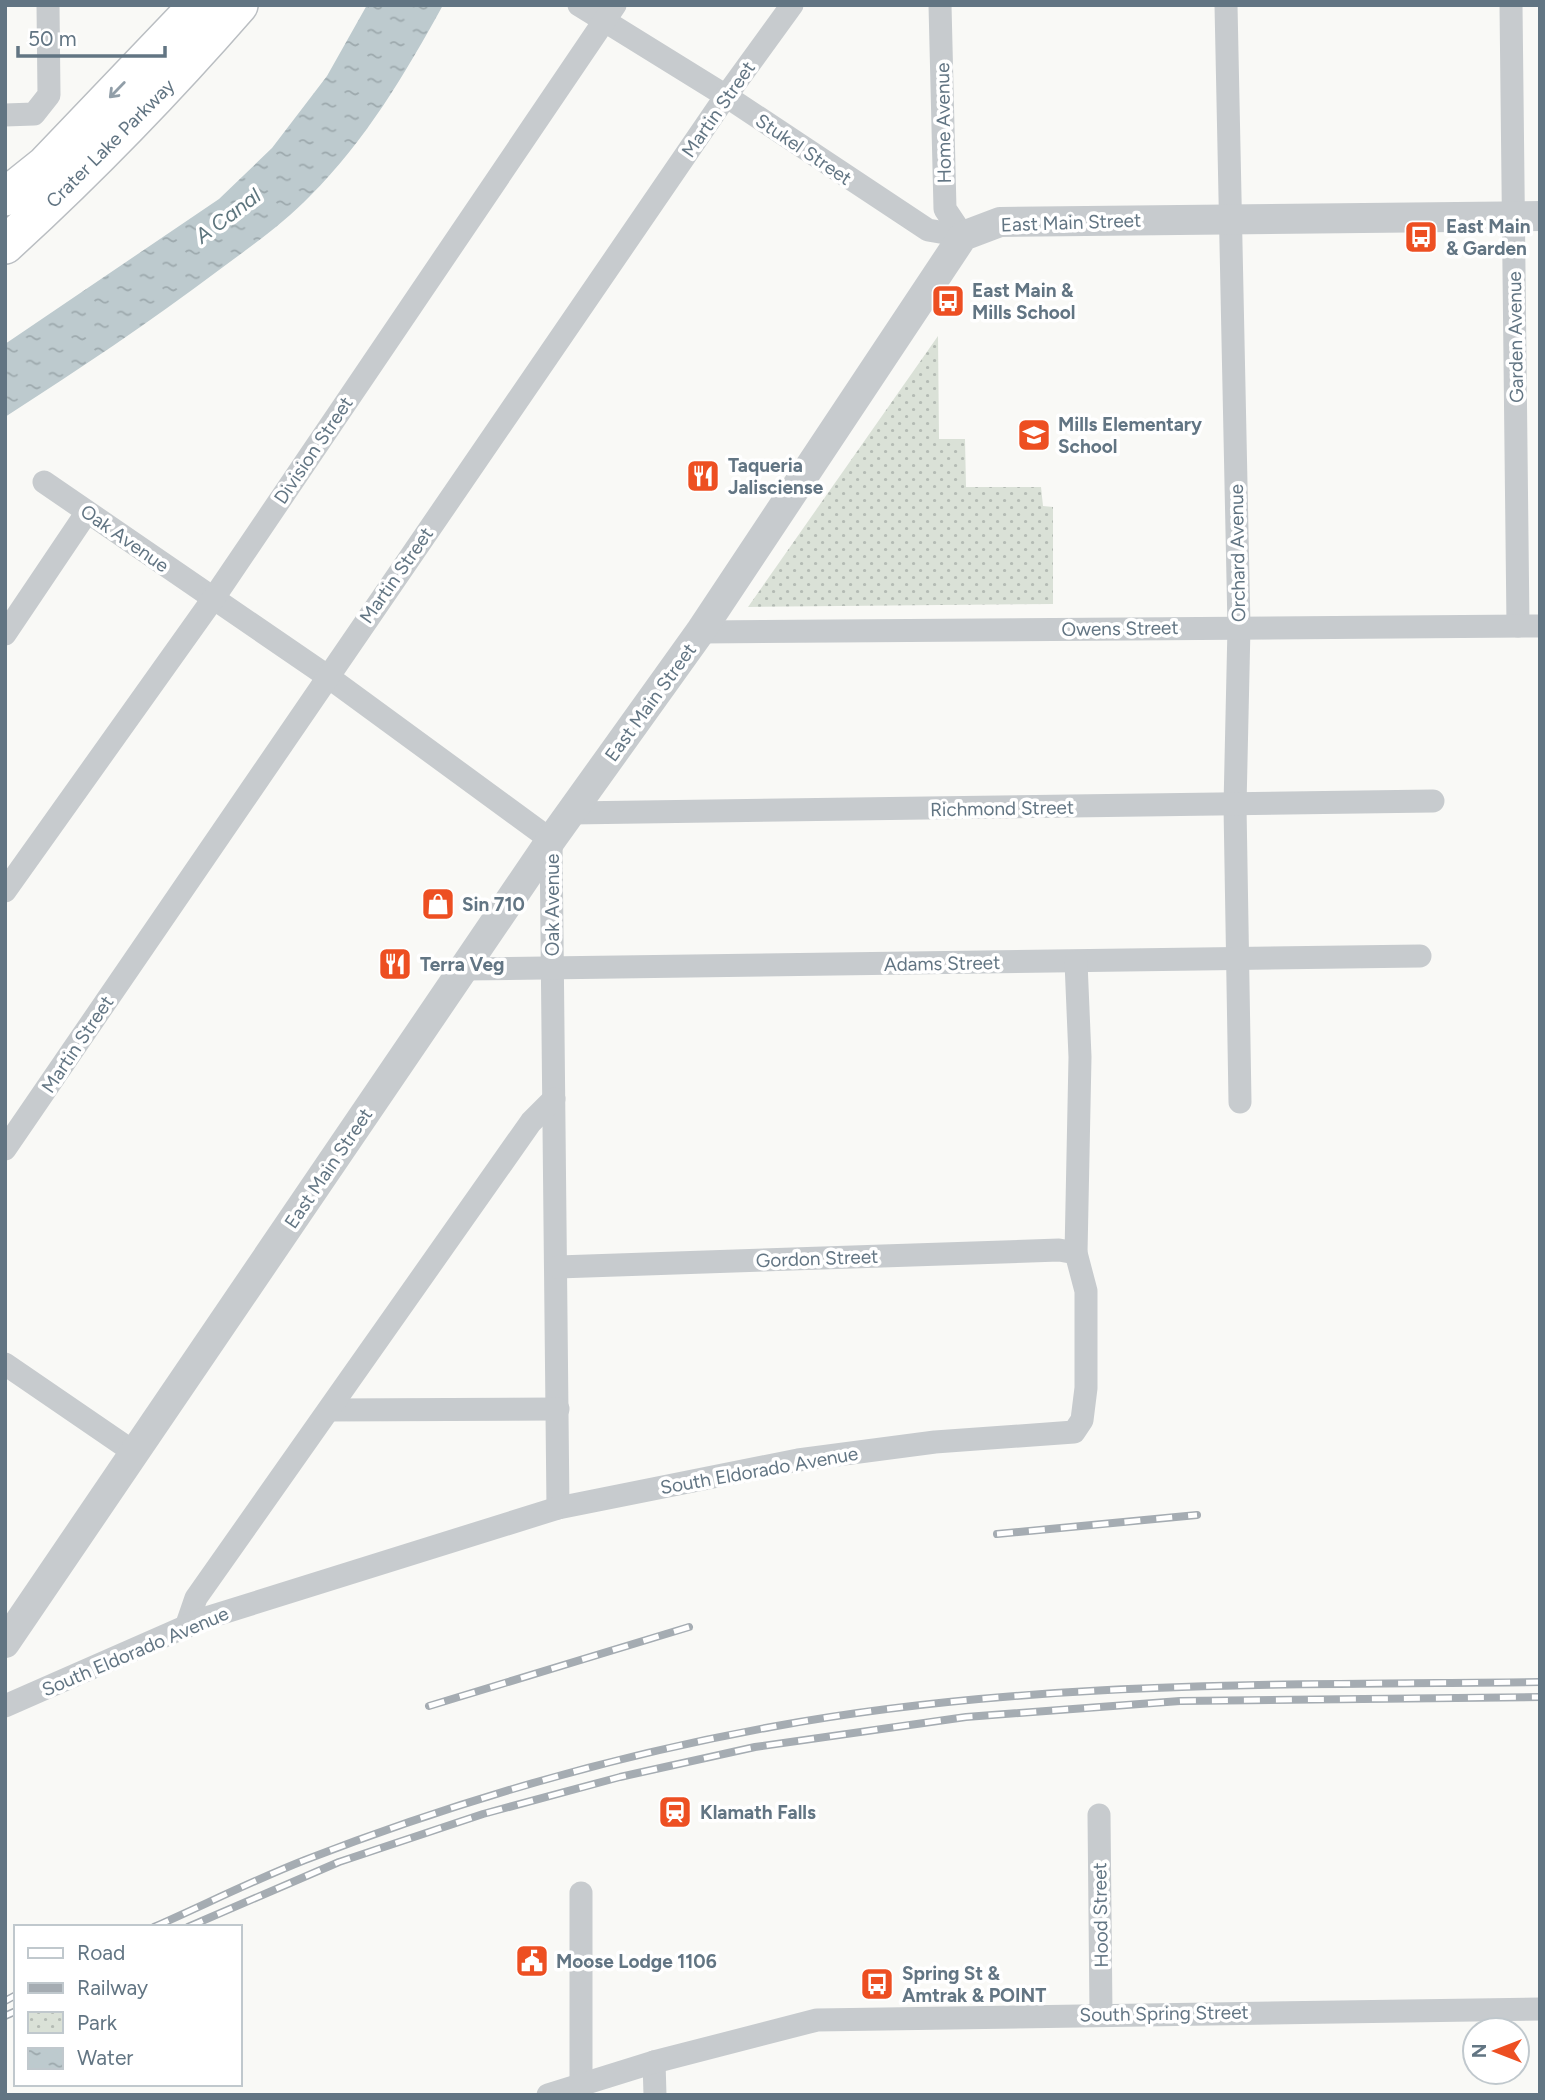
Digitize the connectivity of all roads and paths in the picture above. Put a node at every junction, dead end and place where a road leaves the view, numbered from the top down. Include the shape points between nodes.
1 (48, 5) edge
2 (198, 5) edge
3 (239, 5) edge
4 (579, 5) edge
5 (792, 5) edge
6 (940, 5) edge
7 (1226, 5) edge
8 (1511, 5) edge
9 (609, 13) edge
10 (726, 96) junction
11 (5, 115) edge
12 (5, 197) edge
13 (1526, 217) edge
14 (1230, 219) junction
15 (963, 236) junction
16 (5, 245) edge
17 (44, 482) dead end
18 (87, 512) junction
19 (213, 599) junction
20 (1529, 626) edge
21 (1239, 627) junction
22 (700, 632) junction
23 (5, 634) edge
24 (327, 676) junction
25 (1433, 801) dead end
26 (1235, 806) junction
27 (571, 813) junction
28 (551, 840) junction
29 (5, 891) edge
30 (1420, 957) dead end
31 (1239, 960) junction
32 (1076, 962) junction
33 (552, 968) junction
34 (465, 969) junction
35 (554, 1099) junction
36 (1240, 1102) dead end
37 (5, 1149) edge
38 (1076, 1253) junction
39 (558, 1267) junction
40 (5, 1364) edge
41 (558, 1409) junction
42 (329, 1410) junction
43 (135, 1453) junction
44 (558, 1508) junction
45 (186, 1627) junction
46 (5, 1643) edge
47 (5, 1706) edge
48 (1098, 1815) dead end
49 (581, 1893) dead end
50 (1540, 2009) edge
51 (1101, 2014) junction
52 (654, 2062) junction
53 (581, 2084) junction
54 (548, 2095) edge
55 (655, 2095) edge

1 - 11 street via 49,95 34,114
2 -> 12 main road, Crater Lake Parkway via 45,164
3 - 16 main road, Crater Lake Parkway via 174,81
4 - 9 street, Stukel Street
5 - 10 street, Martin Street
6 - 15 street, Home Avenue via 944,209
7 - 14 street, Orchard Avenue
8 - 13 street, Garden Avenue
9 - 10 street, Stukel Street
9 - 19 street, Division Street
10 - 15 street, Stukel Street via 928,230
10 - 24 street, Martin Street
13 - 14 street, East Main Street
13 - 20 street, Garden Avenue
14 - 15 street, East Main Street via 1000,222
14 - 21 street, Orchard Avenue
15 - 22 street, East Main Street
17 - 18 street, Oak Avenue
18 - 19 street, Oak Avenue
18 - 23 street
19 - 24 street, Oak Avenue
19 - 29 street, Division Street
20 - 21 street, Owens Street
21 - 22 street, Owens Street
21 - 26 street, Orchard Avenue
22 - 27 street, East Main Street
24 - 28 street, Oak Avenue
24 - 37 street, Martin Street
25 - 26 street, Richmond Street
26 - 27 street, Richmond Street
26 - 31 street, Orchard Avenue
27 - 28 street, East Main Street
28 - 33 street, Oak Avenue
28 - 34 street, East Main Street
30 - 31 street, Adams Street
31 - 32 street, Adams Street
31 - 36 street, Orchard Avenue
32 - 33 street, Adams Street
32 - 38 street, South Eldorado Avenue via 1080,1057
33 - 34 street, Adams Street
33 - 35 street, Oak Avenue
34 - 43 street, East Main Street
35 - 39 street, Oak Avenue
35 - 42 street via 531,1122
38 - 39 street, Gordon Street
38 - 44 street, South Eldorado Avenue via 1086,1291 1086,1388 1082,1420 1074,1432 935,1442 798,1460
39 - 41 street, Oak Avenue
40 - 43 street
41 - 42 street
41 - 44 street, Oak Avenue
42 - 45 street via 196,1598
43 - 46 street, East Main Street
44 - 45 street, South Eldorado Avenue
45 - 47 street, South Eldorado Avenue
48 - 51 street, Hood Street
49 - 53 street
50 - 51 street, South Spring Street
51 - 52 street, South Spring Street via 817,2020
52 - 53 street, South Spring Street
52 - 55 street
53 - 54 street, South Spring Street

